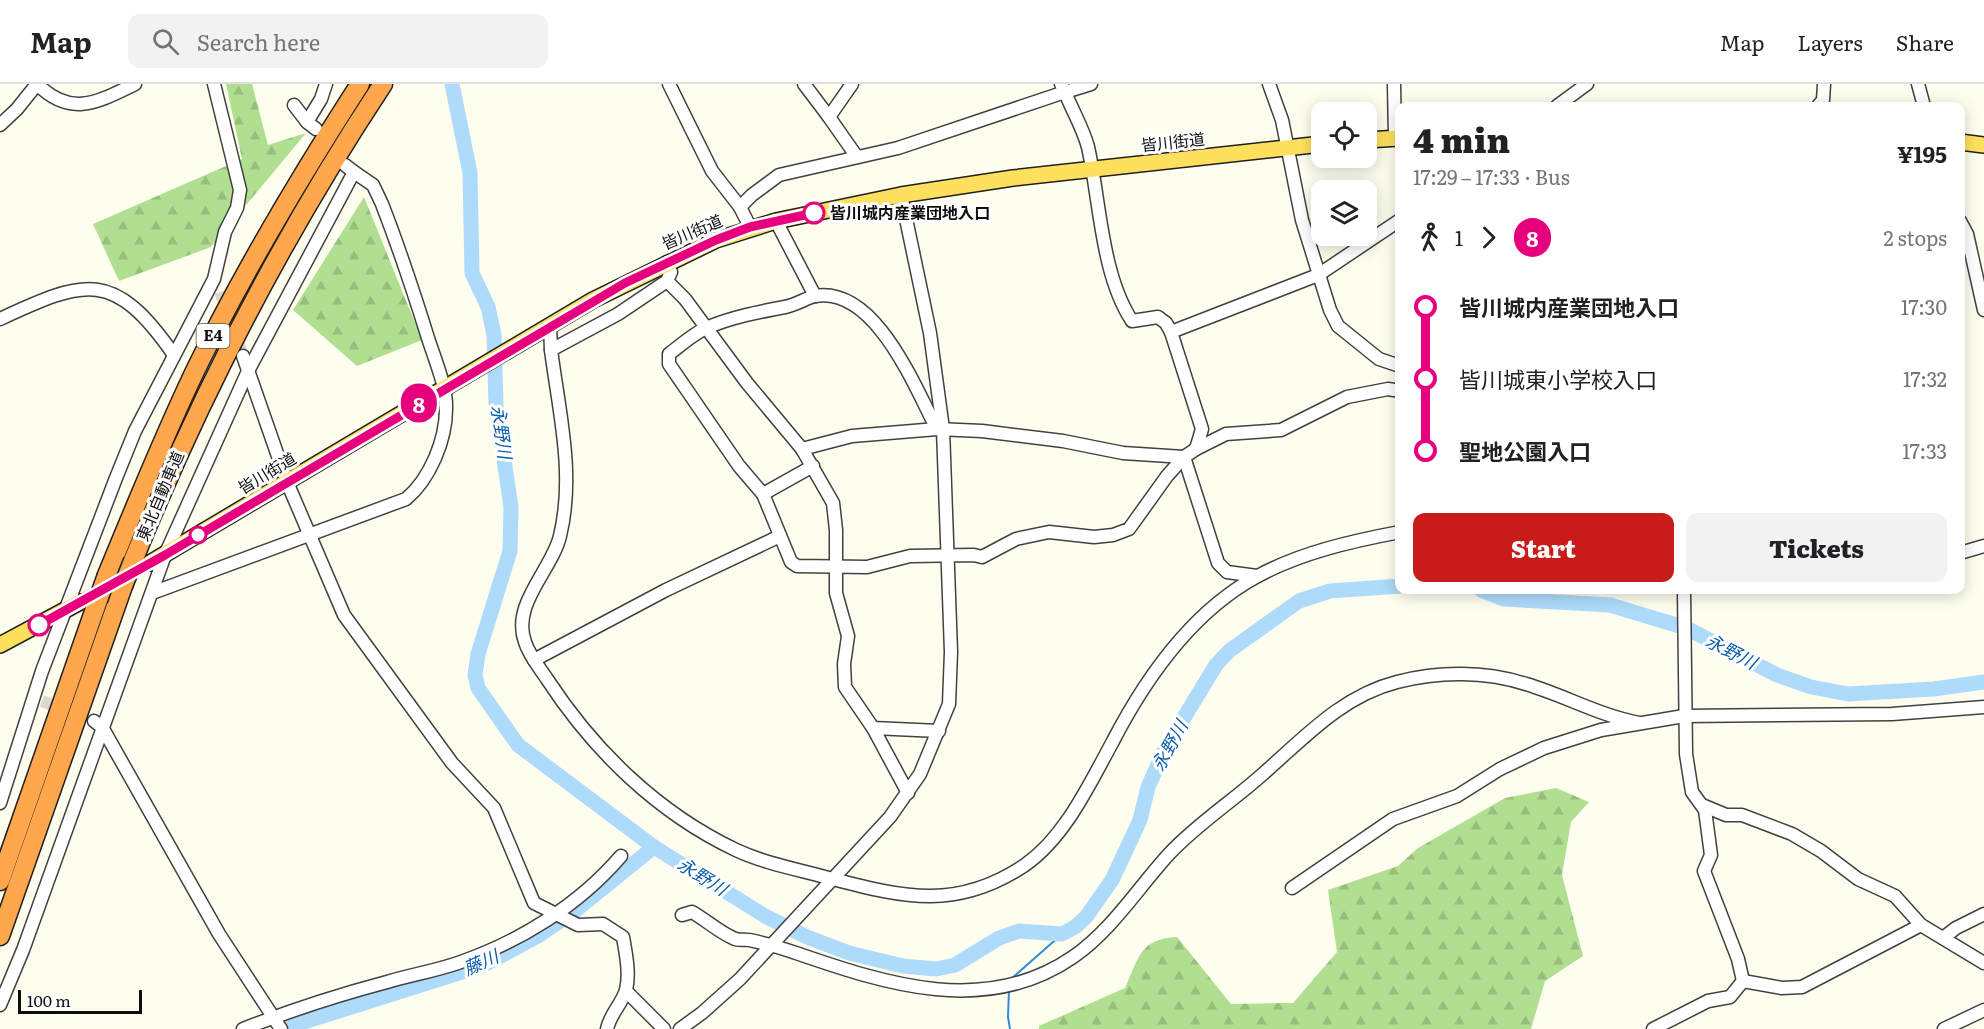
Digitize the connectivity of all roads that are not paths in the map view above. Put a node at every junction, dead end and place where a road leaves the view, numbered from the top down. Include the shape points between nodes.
1 (37, 84) edge
2 (135, 84) edge
3 (214, 84) edge
4 (326, 84) edge
5 (360, 84) edge
6 (383, 84) edge
7 (669, 84) edge
8 (804, 84) edge
9 (852, 84) edge
10 (1091, 84) edge
11 (1269, 84) edge
12 (1394, 84) edge
13 (1587, 84) edge
14 (1824, 84) edge
15 (1918, 84) edge
16 (1063, 88) edge
17 (1395, 102) edge
18 (1562, 102) edge
19 (1821, 102) edge
20 (1923, 102) edge
21 (294, 105) dead end
22 (828, 117) junction
23 (0, 125) edge
24 (1395, 138) edge
25 (1377, 139) edge
26 (1311, 145) edge
27 (1965, 145) edge
28 (1984, 145) edge
29 (1286, 148) junction
30 (857, 157) junction
31 (1091, 169) junction
32 (901, 195) junction
33 (740, 207) junction
34 (776, 221) junction
35 (1395, 223) edge
36 (750, 227) junction
37 (1965, 230) edge
38 (667, 262) junction
39 (1318, 275) junction
40 (214, 279) junction
41 (667, 281) junction
42 (220, 292) tunnel mouth
43 (814, 296) junction
44 (1984, 310) edge
45 (0, 319) edge
46 (546, 328) junction
47 (704, 328) junction
48 (1171, 332) junction
49 (551, 350) junction
50 (174, 355) junction
51 (243, 356) tunnel mouth
52 (1395, 364) edge
53 (248, 371) junction
54 (444, 388) junction
55 (1395, 390) edge
56 (940, 429) junction
57 (802, 449) junction
58 (1196, 449) junction
59 (1184, 457) junction
60 (813, 466) junction
61 (287, 482) junction
62 (764, 494) junction
63 (1395, 532) edge
64 (309, 534) junction
65 (780, 536) junction
66 (1984, 546) edge
67 (1965, 552) edge
68 (165, 555) junction
69 (947, 556) junction
70 (141, 562) junction
71 (835, 567) junction
72 (1257, 576) junction
73 (152, 593) junction
74 (1684, 594) edge
75 (89, 601) junction
76 (66, 610) junction
77 (0, 645) edge
78 (534, 660) junction
79 (1984, 707) edge
80 (1684, 716) junction
81 (1639, 723) junction
82 (98, 724) junction
83 (873, 728) junction
84 (939, 731) junction
85 (908, 793) junction
86 (0, 802) edge
87 (1702, 805) junction
88 (621, 856) dead end
89 (0, 881) edge
90 (831, 882) junction
91 (1292, 888) dead end
92 (1984, 914) edge
93 (552, 915) junction
94 (682, 915) dead end
95 (1921, 925) junction
96 (0, 936) edge
97 (1942, 938) junction
98 (774, 943) junction
99 (1984, 963) edge
100 (1743, 981) junction
101 (626, 991) junction
102 (0, 1005) edge
103 (1984, 1010) edge
104 (273, 1017) junction
105 (243, 1029) edge
106 (281, 1029) edge
107 (607, 1029) edge
108 (664, 1029) edge
109 (680, 1029) edge
110 (1653, 1029) edge
111 (1944, 1029) edge

1 - 2 street via 56,99 78,106 98,102
1 - 23 street
3 - 40 street via 240,190
4 - 21 street via 311,126
5 - 75 highway, 東北自動車道 / E4, bridge via 281,210 196,369 107,575
6 - 70 highway, 東北自動車道 / E4 via 297,221 214,376 167,479
7 - 33 street via 712,171
8 - 22 street
9 - 22 street
10 - 16 street
11 - 29 street via 1282,120
12 - 17 street
13 - 18 street
14 - 19 street
15 - 20 street
16 - 30 street via 898,148
16 - 31 street via 1087,144
22 - 30 street
24 - 25 main road
26 - 29 main road, 皆川街道
27 - 28 main road
29 - 31 main road, 皆川街道
29 - 39 street
30 - 33 street via 779,175
31 - 32 main road, 皆川街道
31 - 48 street via 1097,213 1125,311 1132,321 1158,317
32 - 34 main road, 皆川街道
32 - 56 street via 930,333
33 - 36 street
34 - 36 main road, 皆川街道
34 - 43 street
35 - 39 street
36 - 38 main road, 皆川街道
37 - 44 street
38 - 41 street via 671,272
38 - 46 main road, 皆川街道
39 - 48 street
39 - 52 street via 1338,326 1379,359
40 - 42 street
40 - 50 street
41 - 47 street via 685,299
41 - 49 street via 618,314
43 - 47 street
43 - 56 street via 843,299 889,338
45 - 50 street via 57,293 96,288 138,311
46 - 49 street
46 - 54 main road, 皆川街道
47 - 57 street
47 - 62 street via 669,354 669,364 739,466
48 - 58 street via 1202,429
49 - 78 street via 567,492 559,540 524,614 524,641
50 - 76 street via 135,431
51 - 53 street
53 - 54 street via 349,169 373,185 382,204
53 - 61 street
53 - 68 street
54 - 61 main road, 皆川街道
54 - 64 street via 446,410 440,447 416,491 406,499
55 - 58 street via 1347,398 1281,430 1226,434
56 - 57 street via 852,436
56 - 59 street
56 - 69 street
57 - 60 street
58 - 59 street
59 - 69 street via 1129,529 1094,537 1049,532 1016,539 982,557
59 - 72 street via 1218,563 1227,572
60 - 62 street
60 - 71 street via 833,503
61 - 64 street
61 - 68 main road, 皆川街道
62 - 65 street
63 - 72 street via 1316,553
64 - 73 street
64 - 93 street via 353,629 452,763 494,808 529,894 534,903
65 - 71 street via 791,562 797,566
65 - 78 street via 666,590
66 - 67 street
68 - 70 main road, 皆川街道
68 - 73 street
69 - 71 street via 910,556 867,567
69 - 84 street via 949,704
70 - 96 highway, 東北自動車道 / E4, bridge via 123,586
71 - 83 street via 836,593 848,636 845,687
72 - 90 street via 1207,613 1150,678 1077,805 1040,854 977,888 938,897 894,895
73 - 82 street
74 - 80 street
75 - 76 main road
75 - 89 highway, 東北自動車道 / E4
76 - 77 main road
76 - 86 street
78 - 90 street via 583,729 616,767 680,817 741,853
79 - 80 street via 1892,714
80 - 81 street
80 - 87 street via 1692,792
81 - 91 street via 1544,748 1457,796 1393,819
81 - 98 street via 1605,716 1527,684 1497,678 1442,674 1396,682 1353,699 1320,723 1211,814 1171,853 1108,927 1072,958 1049,970 1000,986 943,991 833,968
82 - 102 street via 23,950
82 - 104 street via 219,934
83 - 84 street
83 - 85 street
84 - 85 street
85 - 90 street
87 - 95 street via 1792,834 1858,879 1895,896
87 - 100 street via 1711,855 1704,871
88 - 93 street via 596,884
90 - 98 street
92 - 97 street
93 - 101 street via 578,925 603,924 623,937
93 - 104 street via 514,940 455,964
94 - 98 street via 692,912 735,940
95 - 97 street
95 - 100 street via 1802,987 1782,988
97 - 99 street
98 - 109 street via 719,999
100 - 110 street via 1730,997 1708,1001
101 - 107 street
101 - 108 street
103 - 111 street
104 - 105 street
104 - 106 street

